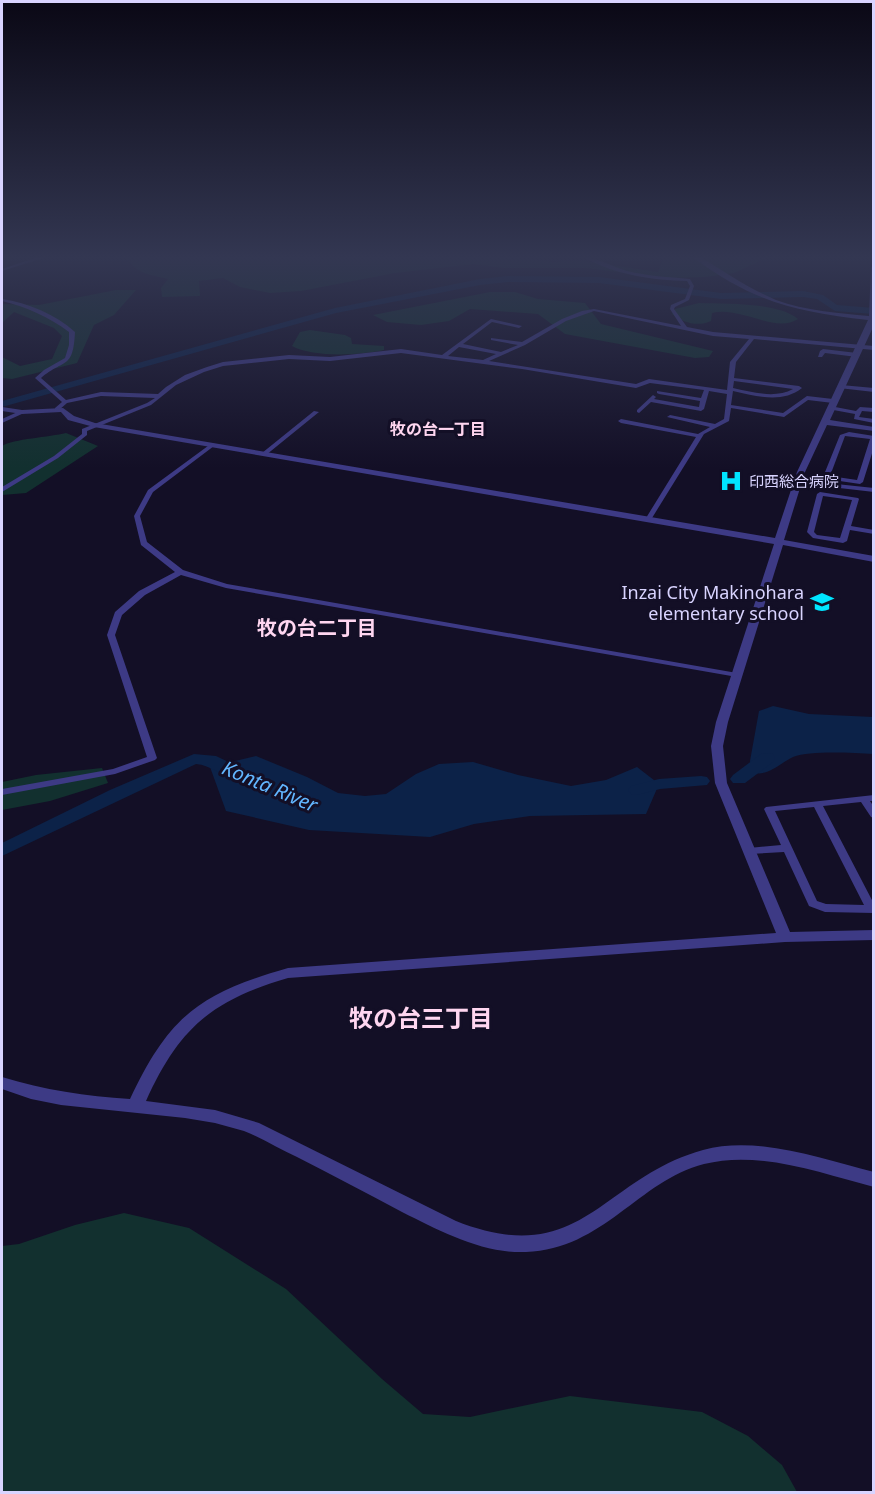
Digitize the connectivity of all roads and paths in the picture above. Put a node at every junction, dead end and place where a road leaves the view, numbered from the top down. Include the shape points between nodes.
1 (67, 328) edge
2 (481, 328) edge
3 (549, 328) edge
4 (685, 328) edge
5 (868, 328) edge
6 (493, 339) dead end
7 (751, 339) junction
8 (524, 344) junction
9 (459, 345) junction
10 (873, 348) edge
11 (859, 351) junction
12 (499, 353) junction
13 (444, 356) junction
14 (820, 356) dead end
15 (484, 361) junction
16 (732, 379) junction
17 (668, 384) junction
18 (841, 387) junction
19 (707, 389) junction
20 (873, 390) edge
21 (728, 391) junction
22 (659, 392) junction
23 (160, 396) junction
24 (650, 400) junction
25 (704, 400) junction
26 (66, 402) junction
27 (832, 405) junction
28 (728, 406) junction
29 (3, 409) edge
30 (57, 409) junction
31 (873, 410) edge
32 (639, 411) dead end
33 (22, 412) junction
34 (316, 412) dead end
35 (858, 413) junction
36 (670, 417) dead end
37 (2, 421) edge
38 (621, 421) dead end
39 (873, 421) edge
40 (825, 422) junction
41 (94, 425) junction
42 (715, 426) junction
43 (873, 429) edge
44 (700, 436) junction
45 (212, 445) junction
46 (872, 449) edge
47 (264, 454) junction
48 (844, 480) junction
49 (798, 482) junction
50 (841, 488) junction
51 (2, 490) edge
52 (873, 490) edge
53 (839, 496) junction
54 (649, 518) junction
55 (847, 527) junction
56 (873, 532) edge
57 (780, 543) junction
58 (873, 559) edge
59 (180, 572) junction
60 (737, 675) junction
61 (2, 792) edge
62 (869, 799) edge
63 (817, 804) junction
64 (873, 815) edge
65 (788, 848) junction
66 (749, 851) junction
67 (872, 909) edge
68 (873, 935) edge
69 (785, 937) junction
70 (2, 1083) edge
71 (135, 1107) junction
72 (873, 1180) edge

1 - 26 street via 72,332 71,354 66,362 38,378
2 - 9 street
3 - 8 street
4 - 7 street
5 - 11 street
6 - 8 street
7 - 11 street
7 - 16 street via 733,362
8 - 12 street
9 - 12 street
9 - 13 street
10 - 11 street
11 - 14 street via 824,351
11 - 18 street
12 - 15 street
13 - 15 street
13 - 23 street via 401,351 223,364 168,388
15 - 17 street via 636,386 649,381
16 - 21 street
16 - 21 street via 799,388 780,397
17 - 19 street
17 - 22 street
18 - 20 street
18 - 27 street
19 - 21 street
19 - 25 street
21 - 28 street
22 - 24 street
22 - 25 street
23 - 26 street via 101,394
23 - 41 street via 150,404
24 - 25 street via 701,409
24 - 32 street
26 - 30 street
27 - 28 street via 807,398 784,415
27 - 35 street
27 - 40 street
28 - 42 street via 727,420
29 - 33 street
30 - 33 street
30 - 41 street
31 - 35 street via 860,409
33 - 37 street
34 - 47 street
35 - 39 street via 856,418
36 - 42 street
38 - 44 street
40 - 43 street
40 - 49 street
41 - 45 street
41 - 51 street via 56,457
42 - 44 street
44 - 54 street
45 - 47 street
45 - 59 street via 150,490 137,516 144,543
46 - 48 street via 860,482
46 - 48 street via 873,438 843,435 826,477
47 - 54 street
48 - 50 street
49 - 50 street
49 - 57 street
50 - 52 street
50 - 53 street
53 - 55 street via 856,499
53 - 55 street via 820,494 810,532 815,537 843,541
54 - 57 street
55 - 56 street
57 - 58 street
57 - 60 street
59 - 60 street via 226,586
59 - 61 street via 142,593 118,614 111,635 152,758 115,771
60 - 66 street via 717,746 721,783
62 - 63 street
62 - 64 street
63 - 65 street via 769,809
63 - 67 street
65 - 66 street
65 - 67 street via 813,903 825,909
66 - 69 street
68 - 69 street
69 - 71 street via 306,971 266,978 209,1005 178,1031 158,1057
70 - 71 street via 69,1100
71 - 72 street via 206,1115 247,1125 446,1226 477,1237 524,1245 573,1235 596,1223 661,1175 703,1157 766,1155

